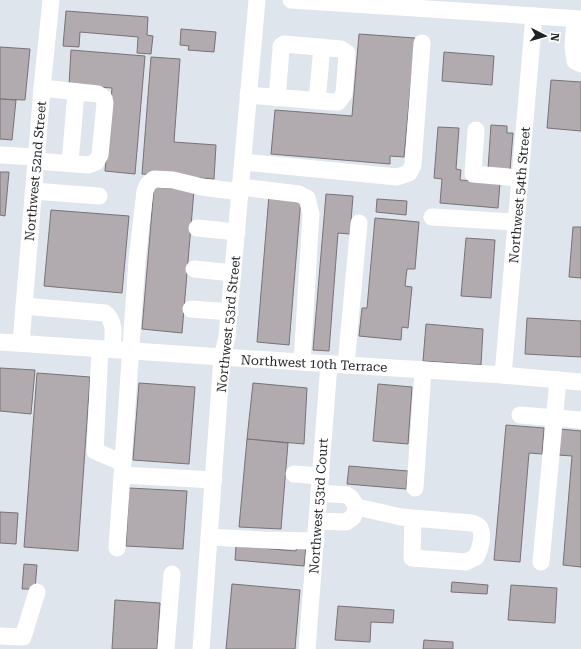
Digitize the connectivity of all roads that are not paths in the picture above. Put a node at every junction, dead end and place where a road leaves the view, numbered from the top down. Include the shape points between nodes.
1 (51, 0) edge
2 (257, 0) edge
3 (290, 0) edge
4 (534, 16) junction
5 (578, 19) edge
6 (422, 43) dead end
7 (322, 47) junction
8 (581, 64) edge
9 (42, 88) junction
10 (76, 92) junction
11 (248, 95) junction
12 (276, 98) junction
13 (317, 101) junction
14 (476, 130) dead end
15 (0, 155) edge
16 (36, 159) junction
17 (243, 162) junction
18 (70, 163) junction
19 (520, 178) junction
20 (240, 189) junction
21 (33, 191) junction
22 (99, 196) dead end
23 (432, 217) dead end
24 (516, 222) junction
25 (359, 223) dead end
26 (197, 228) dead end
27 (237, 232) junction
28 (194, 269) dead end
29 (233, 273) junction
30 (24, 306) junction
31 (191, 309) dead end
32 (230, 312) junction
33 (0, 342) edge
34 (21, 343) junction
35 (106, 349) junction
36 (131, 351) junction
37 (222, 358) junction
38 (302, 362) junction
39 (337, 364) junction
40 (423, 370) junction
41 (503, 375) junction
42 (558, 380) junction
43 (581, 382) edge
44 (520, 415) dead end
45 (554, 418) junction
46 (581, 420) edge
47 (123, 469) junction
48 (294, 474) dead end
49 (320, 476) junction
50 (214, 480) junction
51 (415, 488) dead end
52 (319, 493) junction
53 (357, 507) junction
54 (414, 518) dead end
55 (317, 521) junction
56 (209, 537) junction
57 (316, 541) junction
58 (117, 548) dead end
59 (541, 562) dead end
60 (172, 574) dead end
61 (38, 592) dead end
62 (0, 636) edge
63 (23, 643) edge
64 (166, 649) edge
65 (201, 649) edge
66 (307, 649) edge

1 - 9 street, Northwest 52nd Street
2 - 11 street, Northwest 53rd Street
3 - 4 street
4 - 5 street
4 - 19 street, Northwest 54th Street
5 - 8 street via 573,47 575,61
6 - 17 street via 413,165 409,173 398,176
7 - 12 street via 286,44 281,46
7 - 13 street
7 - 13 street via 345,50 348,58 344,94 341,99 338,102
9 - 10 street
9 - 16 street, Northwest 52nd Street
10 - 18 street
10 - 18 street via 98,94 104,98 105,103 98,159 93,164
11 - 12 street
11 - 17 street, Northwest 53rd Street
12 - 13 street
14 - 19 street via 473,174
15 - 16 street
16 - 18 street
16 - 21 street, Northwest 52nd Street
17 - 20 street, Northwest 53rd Street
19 - 24 street, Northwest 54th Street
20 - 27 street, Northwest 53rd Street
20 - 36 street via 202,187 160,179 154,179 148,184 137,260
20 - 38 street via 299,194 307,198 311,214
21 - 22 street
21 - 30 street, Northwest 52nd Street
23 - 24 street
24 - 41 street, Northwest 54th Street
25 - 39 street, Northwest 53rd Court
26 - 27 street
27 - 29 street, Northwest 53rd Street
28 - 29 street
29 - 32 street, Northwest 53rd Street
30 - 34 street, Northwest 52nd Street
30 - 35 street via 105,313 110,317 113,328
31 - 32 street
32 - 37 street, Northwest 53rd Street via 228,337
33 - 34 street, Northwest 10th Terrace
34 - 35 street, Northwest 10th Terrace
35 - 36 street, Northwest 10th Terrace
35 - 47 street via 95,451
36 - 37 street, Northwest 10th Terrace
36 - 47 street
37 - 38 street, Northwest 10th Terrace
37 - 50 street, Northwest 53rd Street
38 - 39 street, Northwest 10th Terrace
39 - 40 street, Northwest 10th Terrace
39 - 49 street, Northwest 53rd Court
40 - 41 street, Northwest 10th Terrace
40 - 51 street
41 - 42 street, Northwest 10th Terrace
42 - 43 street, Northwest 10th Terrace
42 - 45 street
44 - 45 street
45 - 46 street
45 - 59 street
47 - 50 street
47 - 58 street
48 - 49 street
49 - 52 street, Northwest 53rd Court
50 - 56 street, Northwest 53rd Street
52 - 53 street via 348,495
52 - 55 street, Northwest 53rd Court
53 - 54 street
53 - 55 street via 353,517 346,522
55 - 57 street, Northwest 53rd Court
56 - 57 street
56 - 65 street, Northwest 53rd Street
57 - 66 street, Northwest 53rd Court
60 - 64 street
61 - 63 street
62 - 63 street

